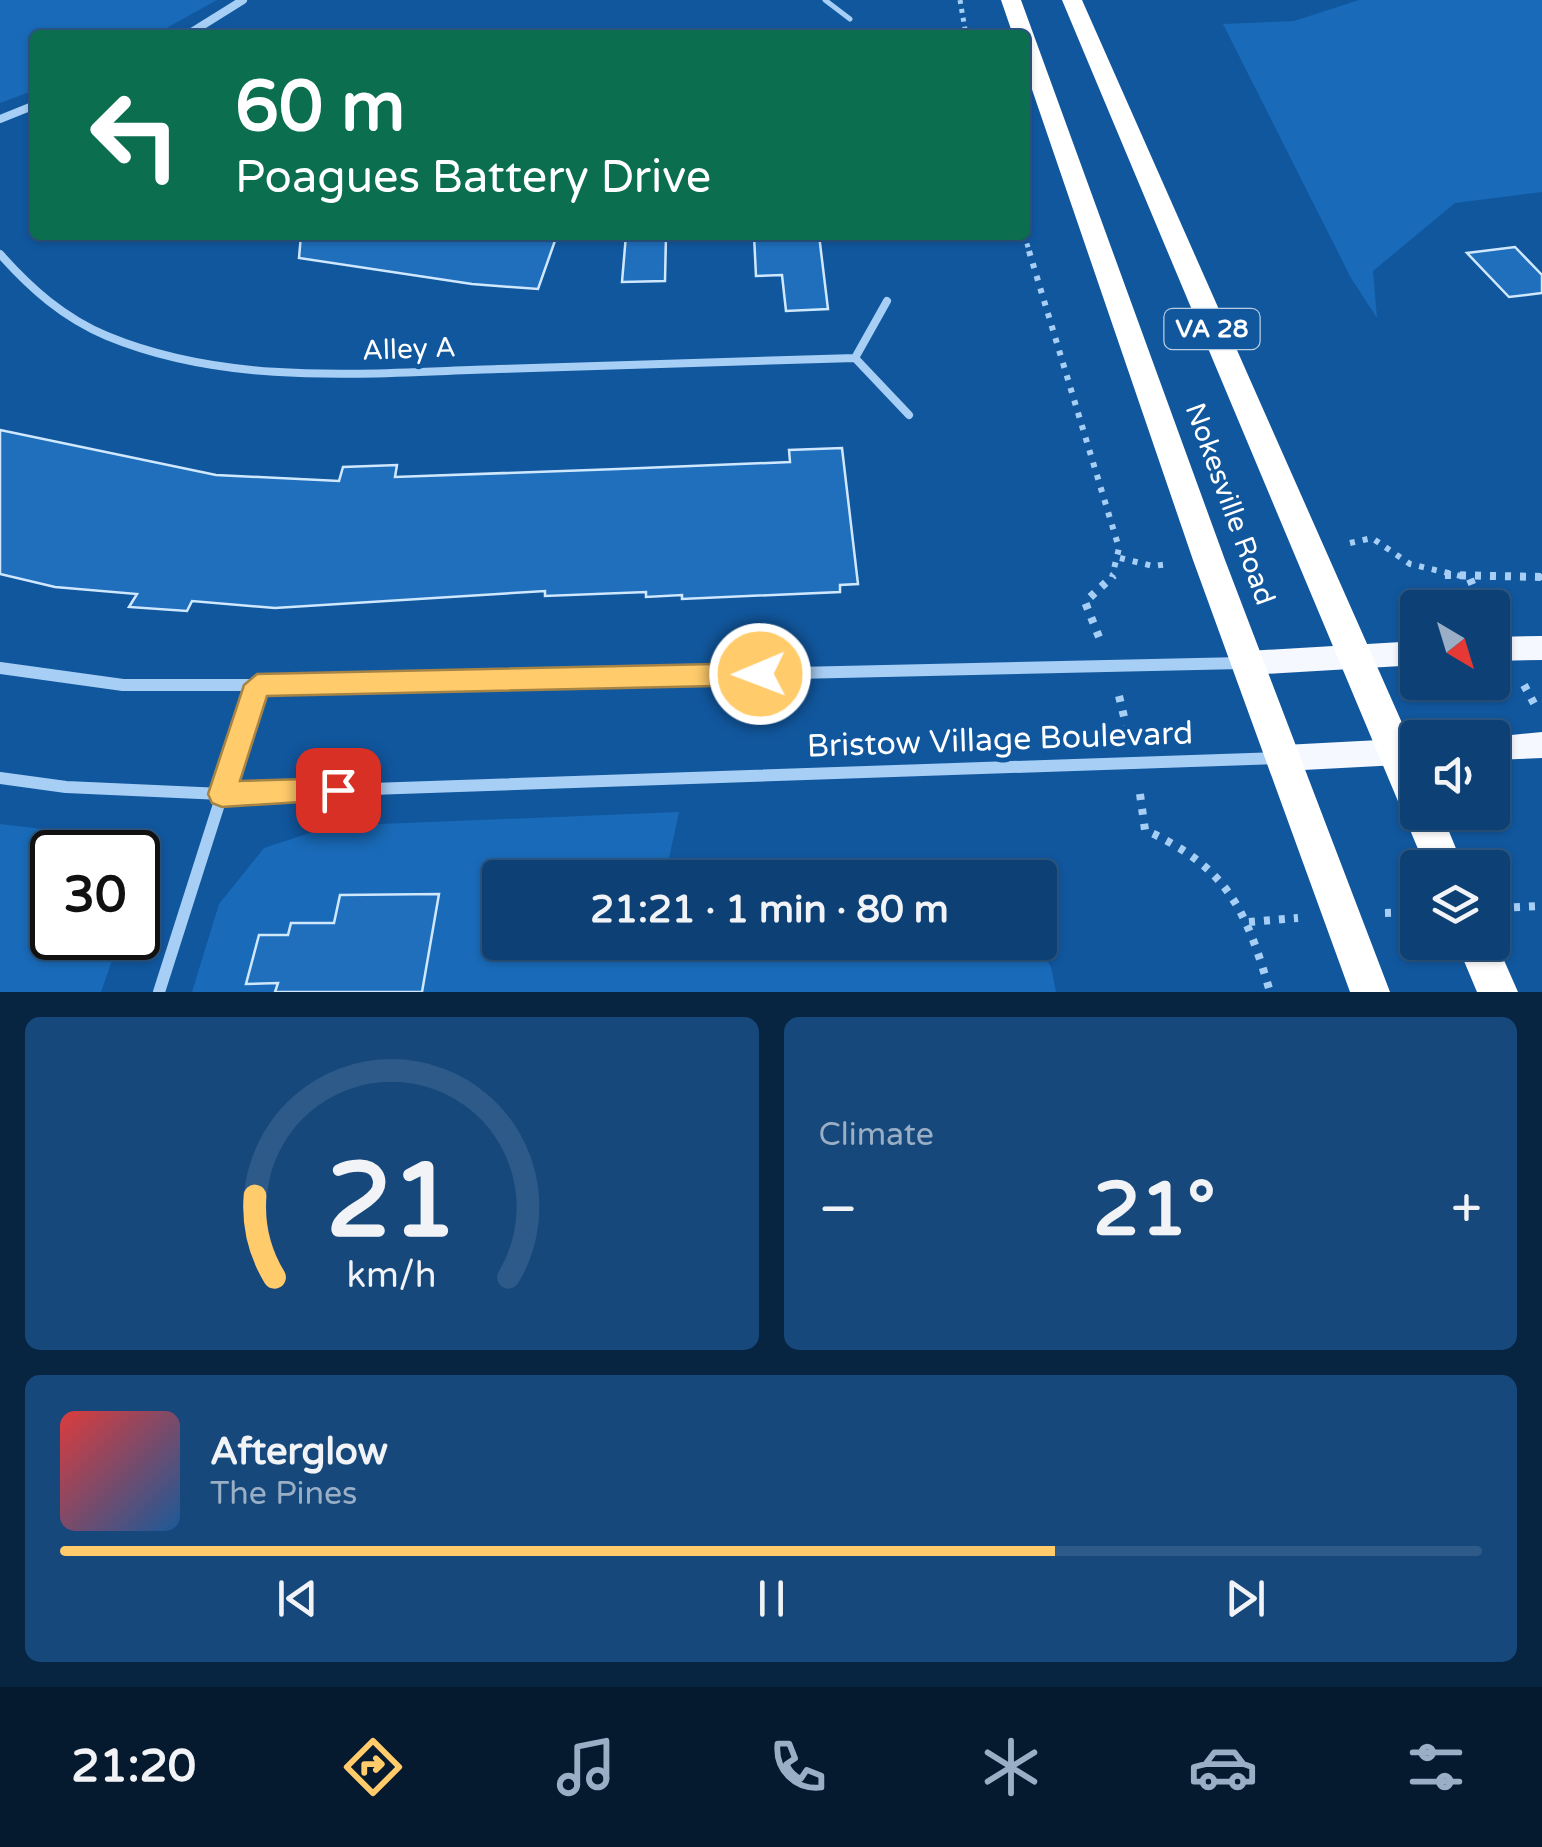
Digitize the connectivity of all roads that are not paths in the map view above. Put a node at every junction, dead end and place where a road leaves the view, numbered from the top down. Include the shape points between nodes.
1 (242, 0) edge
2 (825, 0) edge
3 (1011, 0) edge
4 (1072, 0) edge
5 (850, 20) dead end
6 (195, 30) edge
7 (1022, 30) edge
8 (1030, 54) edge
9 (30, 107) edge
10 (0, 119) edge
11 (0, 254) edge
12 (887, 302) dead end
13 (855, 358) junction
14 (909, 416) dead end
15 (1542, 648) edge
16 (1510, 649) edge
17 (1400, 654) edge
18 (1356, 657) junction
19 (1248, 662) junction
20 (0, 668) edge
21 (257, 685) junction
22 (1400, 739) edge
23 (1542, 744) edge
24 (1510, 746) edge
25 (1400, 752) edge
26 (1284, 758) junction
27 (0, 778) edge
28 (222, 794) junction
29 (1484, 960) edge
30 (159, 992) edge
31 (1370, 992) edge
32 (1498, 992) edge

1 - 6 street
2 - 5 lane
3 - 7 highway, Nokesville Road / VA 28
4 - 18 highway, Nokesville Road / VA 28
8 - 19 highway, Nokesville Road / VA 28
9 - 10 street
11 - 13 lane, Alley A via 44,300 81,326 183,360 252,372
12 - 13 lane
13 - 14 lane
15 - 16 main road
17 - 18 main road
18 - 19 main road
18 - 22 highway, Nokesville Road / VA 28
19 - 21 street
19 - 26 highway, Nokesville Road / VA 28
20 - 21 street via 123,685
21 - 28 street
23 - 24 main road
25 - 26 main road
26 - 28 street, Bristow Village Boulevard
26 - 31 highway, Nokesville Road / VA 28
27 - 28 street, Bristow Village Boulevard
28 - 30 street
29 - 32 highway

